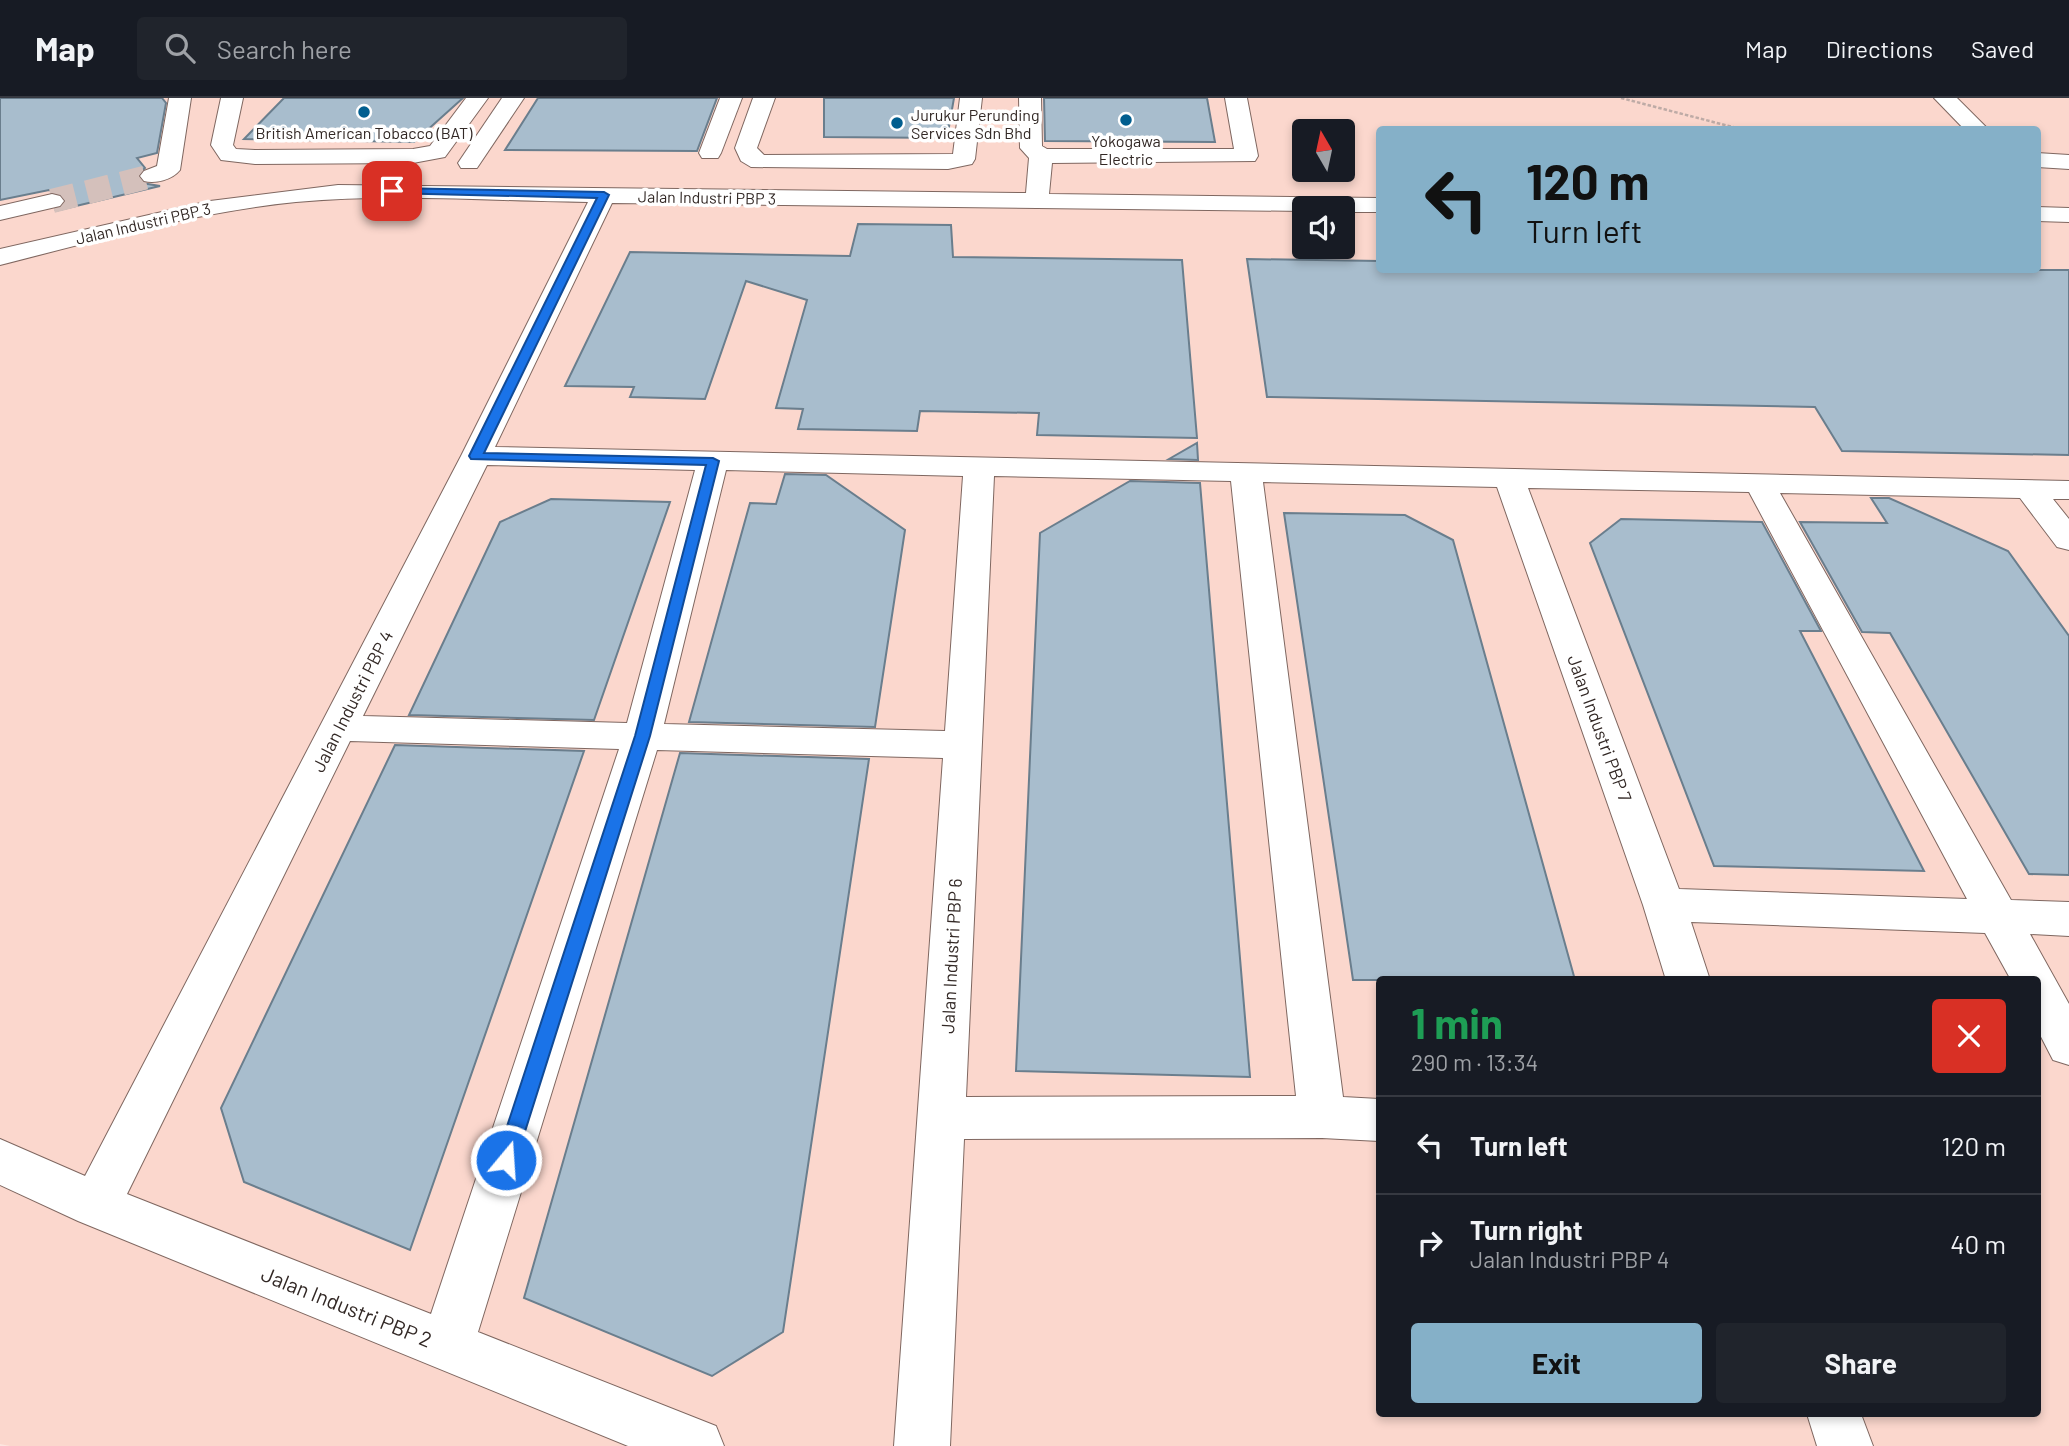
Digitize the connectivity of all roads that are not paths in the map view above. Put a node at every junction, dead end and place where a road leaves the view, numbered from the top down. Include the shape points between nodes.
1 (180, 98) edge
2 (232, 98) edge
3 (477, 98) edge
4 (513, 98) edge
5 (731, 98) edge
6 (764, 98) edge
7 (971, 98) edge
8 (1030, 98) edge
9 (1236, 98) edge
10 (1945, 98) edge
11 (1974, 126) edge
12 (710, 153) dead end
13 (1041, 156) junction
14 (2041, 160) edge
15 (948, 162) junction
16 (2069, 162) edge
17 (469, 163) dead end
18 (152, 176) tunnel mouth
19 (604, 195) junction
20 (944, 200) junction
21 (52, 201) tunnel mouth
22 (1037, 201) junction
23 (1376, 205) edge
24 (0, 213) edge
25 (2041, 214) edge
26 (2069, 215) edge
27 (0, 257) edge
28 (476, 456) junction
29 (713, 461) junction
30 (979, 467) junction
31 (1246, 472) junction
32 (1509, 478) junction
33 (1759, 483) junction
34 (2029, 489) junction
35 (2069, 490) edge
36 (2069, 540) edge
37 (339, 727) junction
38 (642, 736) junction
39 (964, 745) junction
40 (1664, 905) junction
41 (1999, 917) junction
42 (2069, 919) edge
43 (1687, 976) edge
44 (2031, 976) edge
45 (2041, 994) edge
46 (2069, 1046) edge
47 (942, 1118) junction
48 (1322, 1118) junction
49 (1376, 1120) edge
50 (0, 1161) edge
51 (96, 1205) junction
52 (447, 1346) junction
53 (1835, 1417) edge
54 (696, 1446) edge
55 (922, 1446) edge
56 (1845, 1446) edge

1 - 18 street via 168,170
2 - 3 street via 222,145 229,155 255,157 437,152
4 - 17 street
5 - 12 street
6 - 15 street via 746,148 759,162
7 - 15 street via 964,159
8 - 13 street via 1031,148
9 - 13 street via 1247,156
10 - 11 street
13 - 22 street
14 - 16 street
15 - 20 street
19 - 20 street, Jalan Industri PBP 3
19 - 27 street, Jalan Industri PBP 3 via 304,194 208,207
19 - 28 street, Jalan Industri PBP 4
20 - 22 street, Jalan Industri PBP 3
21 - 24 street
22 - 23 street, Jalan Industri PBP 3
25 - 26 street
28 - 29 street
28 - 37 street, Jalan Industri PBP 4
29 - 30 street
29 - 38 street
30 - 31 street
30 - 39 street, Jalan Industri PBP 6
31 - 32 street
31 - 48 street
32 - 33 street
32 - 40 street, Jalan Industri PBP 7
33 - 34 street
33 - 41 street
34 - 35 street
34 - 36 street
37 - 38 street
37 - 51 street, Jalan Industri PBP 4
38 - 39 street
38 - 52 street
39 - 47 street, Jalan Industri PBP 6
40 - 41 street
40 - 43 street, Jalan Industri PBP 7
41 - 42 street
41 - 44 street
45 - 46 street
47 - 48 street
47 - 55 street, Jalan Industri PBP 6
48 - 49 street
50 - 51 street, Jalan Industri PBP 2
51 - 52 street, Jalan Industri PBP 2
52 - 54 street, Jalan Industri PBP 2
53 - 56 street

